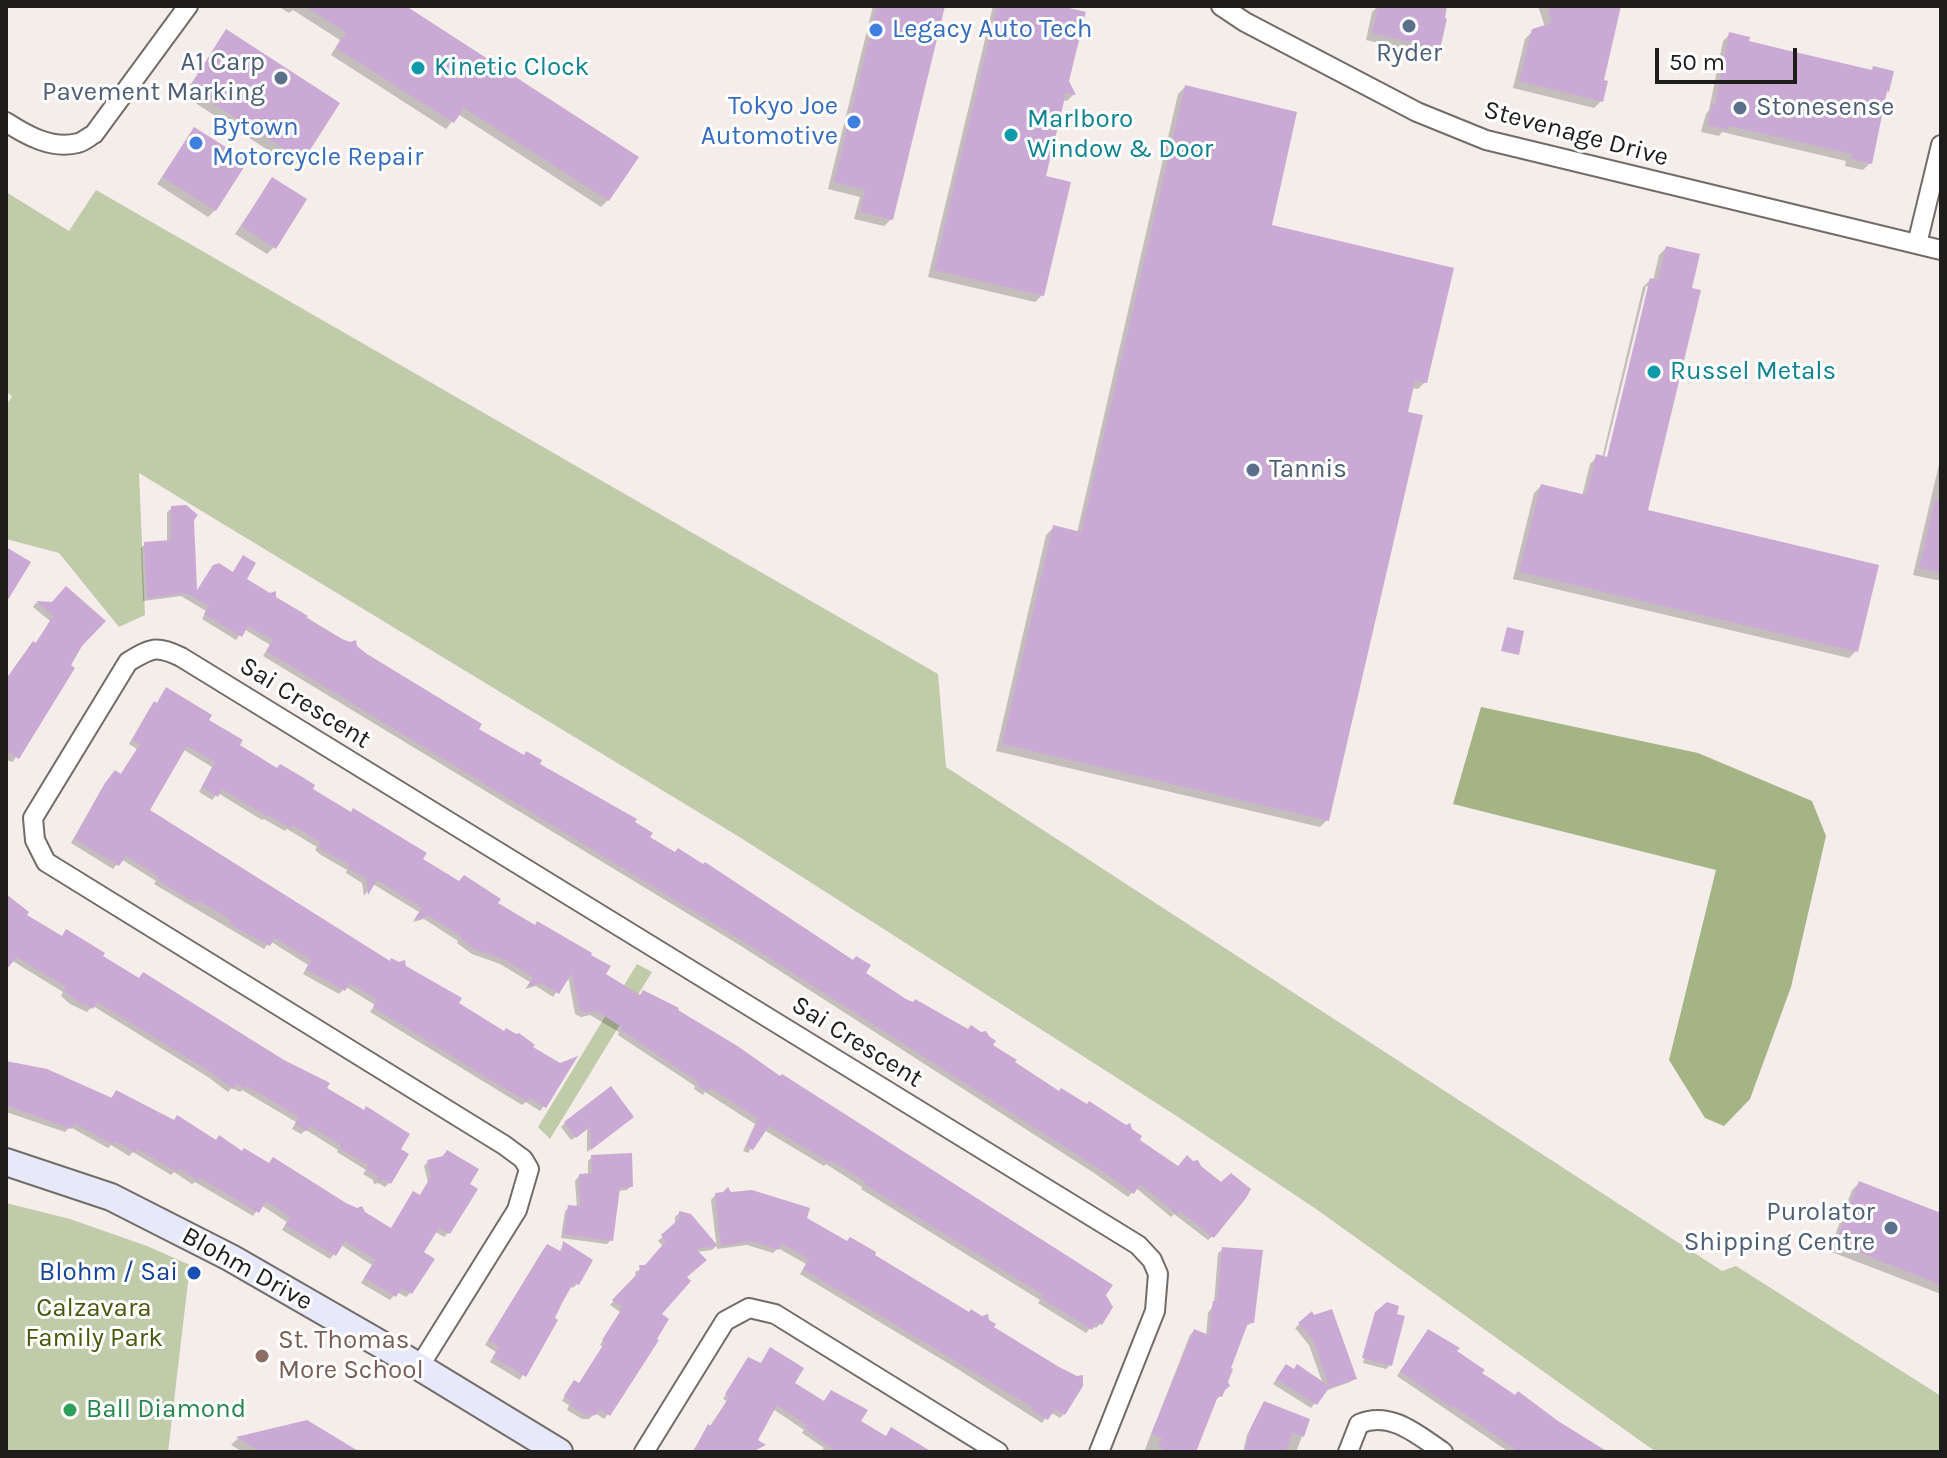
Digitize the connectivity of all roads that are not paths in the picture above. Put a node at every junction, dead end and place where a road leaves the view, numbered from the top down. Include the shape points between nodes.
1 (188, 6) edge
2 (1221, 6) edge
3 (6, 122) edge
4 (1941, 145) edge
5 (1917, 244) junction
6 (1941, 250) edge
7 (6, 1162) edge
8 (419, 1367) junction
9 (559, 1452) edge
10 (644, 1452) edge
11 (998, 1452) edge
12 (1099, 1452) edge
13 (1348, 1452) edge
14 (1443, 1452) edge

1 - 3 street via 94,134 77,143 46,142
2 - 5 street, Stevenage Drive via 1417,112 1486,140
4 - 5 street
5 - 6 street, Stevenage Drive
7 - 8 street, Blohm Drive via 123,1204 231,1258
8 - 9 street, Blohm Drive
8 - 12 street, Sai Crescent via 517,1210 529,1169 523,1159 46,862 35,840 33,818 128,662 148,649 181,657 1138,1245 1158,1274 1155,1311
10 - 11 street via 725,1321 749,1308 775,1314
13 - 14 street via 1359,1424 1373,1418 1409,1429

